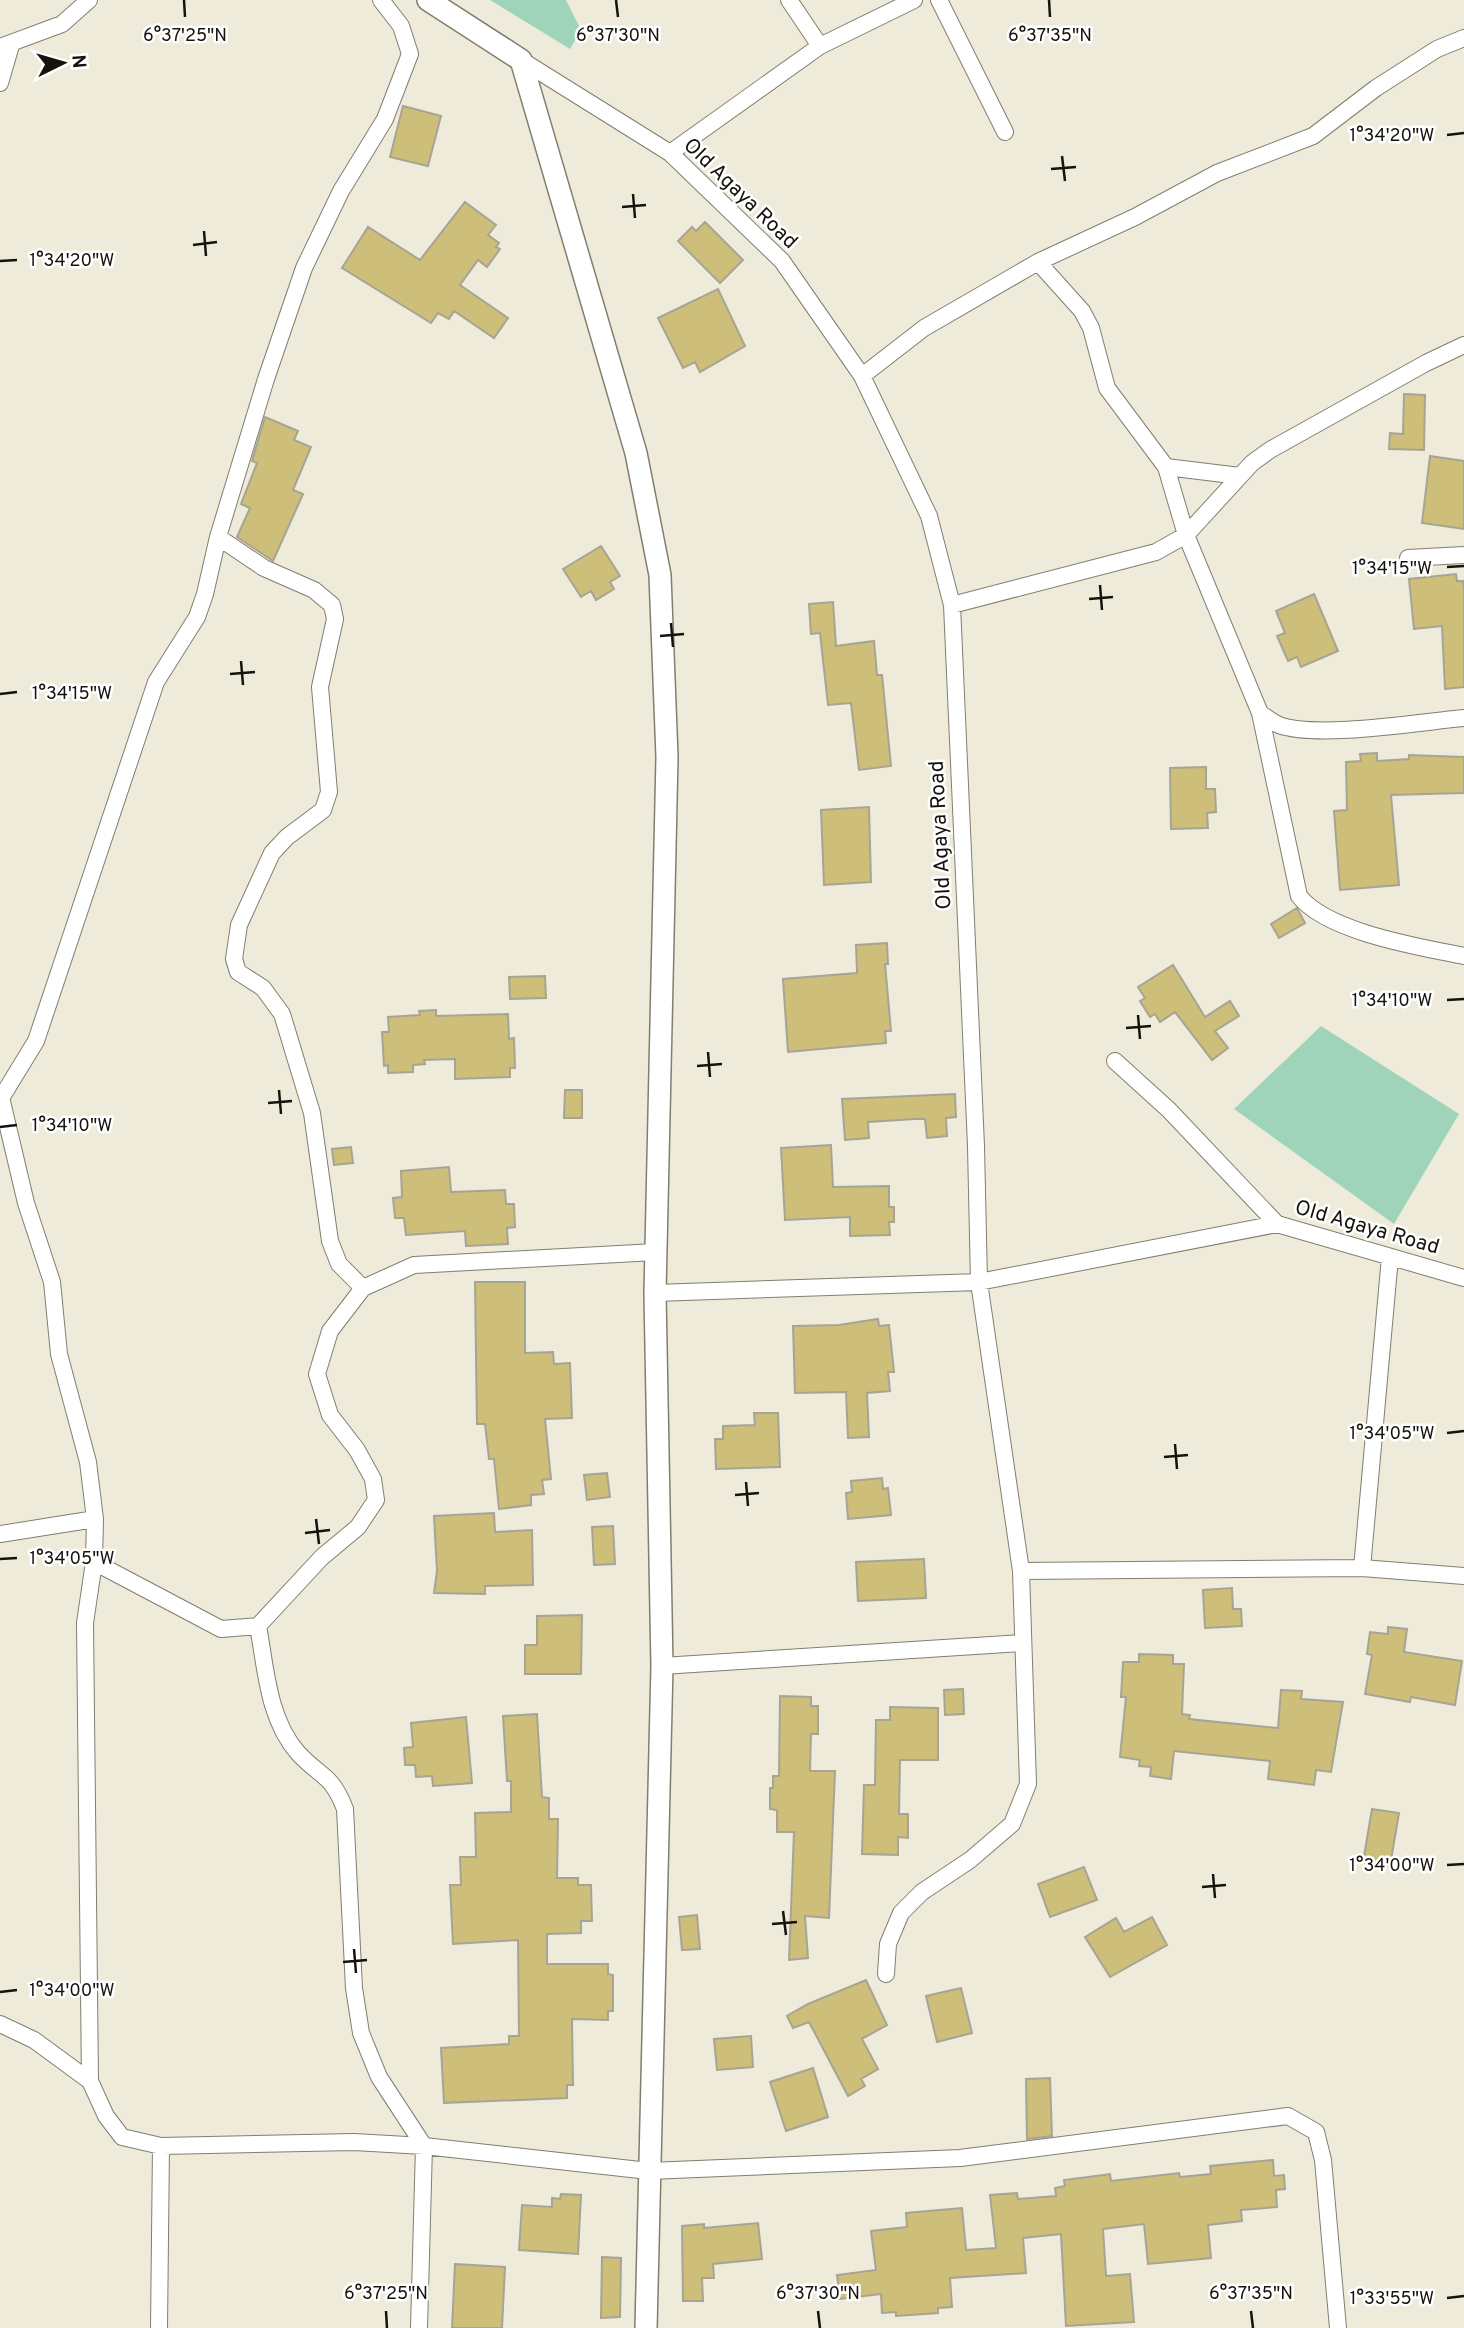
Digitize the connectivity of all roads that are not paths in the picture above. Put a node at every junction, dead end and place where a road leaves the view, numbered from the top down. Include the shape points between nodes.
1 (89, 0) edge
2 (381, 0) edge
3 (428, 0) edge
4 (789, 0) edge
5 (914, 0) edge
6 (939, 0) edge
7 (1464, 38) edge
8 (5, 46) edge
9 (820, 46) junction
10 (522, 60) junction
11 (0, 83) edge
12 (1005, 132) dead end
13 (670, 153) junction
14 (1038, 262) junction
15 (1464, 345) edge
16 (862, 376) junction
17 (1166, 467) junction
18 (1240, 476) junction
19 (1186, 535) junction
20 (218, 537) junction
21 (1464, 555) edge
22 (1408, 558) dead end
23 (952, 605) junction
24 (1260, 713) junction
25 (1464, 718) edge
26 (1464, 956) edge
27 (1115, 1061) dead end
28 (1, 1094) edge
29 (1277, 1224) junction
30 (655, 1252) junction
31 (1390, 1258) junction
32 (1464, 1278) edge
33 (979, 1282) junction
34 (363, 1288) junction
35 (654, 1293) junction
36 (95, 1519) junction
37 (0, 1534) edge
38 (94, 1562) junction
39 (1362, 1568) junction
40 (1021, 1571) junction
41 (1464, 1576) edge
42 (258, 1626) junction
43 (1023, 1643) junction
44 (662, 1666) junction
45 (886, 1974) dead end
46 (0, 2024) edge
47 (90, 2081) junction
48 (161, 2146) junction
49 (424, 2146) junction
50 (649, 2171) junction
51 (159, 2328) edge
52 (419, 2328) edge
53 (646, 2328) edge
54 (1338, 2328) edge

1 - 8 street via 62,24
2 - 20 street via 401,26 410,54 385,119 341,191 304,268
3 - 10 street
4 - 9 street
5 - 9 street
6 - 12 street
7 - 14 street via 1437,49 1376,88 1313,136 1217,173
8 - 11 street
9 - 13 street
10 - 13 street, Old Agaya Road
10 - 30 street via 636,453 660,575 667,757
13 - 16 street, Old Agaya Road via 782,261
14 - 16 street via 924,328
14 - 17 street via 1082,311 1107,388
15 - 18 street via 1270,450
16 - 23 street, Old Agaya Road via 929,516
17 - 18 street
17 - 19 street
18 - 19 street
19 - 23 street via 1156,552
19 - 24 street
20 - 28 street via 197,617 156,682 36,1041
20 - 34 street via 264,568 314,590 332,605 335,619 320,687 329,792 323,810 272,853 239,925 234,959 238,972 263,988 282,1014 312,1113 330,1241 339,1264
21 - 22 street
23 - 33 street, Old Agaya Road
24 - 25 street via 1279,725 1309,729 1359,729
24 - 26 street via 1299,896 1307,907 1380,940
27 - 29 street via 1169,1110
28 - 36 street via 26,1203 52,1282 59,1354 88,1462
29 - 31 street, Old Agaya Road
29 - 33 street, Old Agaya Road
30 - 34 street via 414,1265
30 - 35 street
31 - 32 street, Old Agaya Road
31 - 39 street
33 - 35 street
33 - 40 street
34 - 42 street via 330,1331 317,1374 330,1415 373,1479 376,1500 358,1528 322,1557
35 - 44 street
36 - 37 street
36 - 38 street
38 - 42 street via 221,1629
38 - 47 street via 85,1623 84,1714
39 - 40 street
39 - 41 street
40 - 43 street
42 - 49 street via 276,1718 298,1752 336,1786 345,1809 354,1988 361,2033 379,2077
43 - 44 street
43 - 45 street via 1028,1784 1012,1824 901,1913 888,1944
44 - 50 street
46 - 47 street via 34,2040
47 - 48 street via 122,2137
48 - 49 street via 354,2142
48 - 51 street
49 - 50 street
49 - 52 street
50 - 53 street
50 - 54 street via 960,2158 1288,2116 1316,2132 1324,2160

